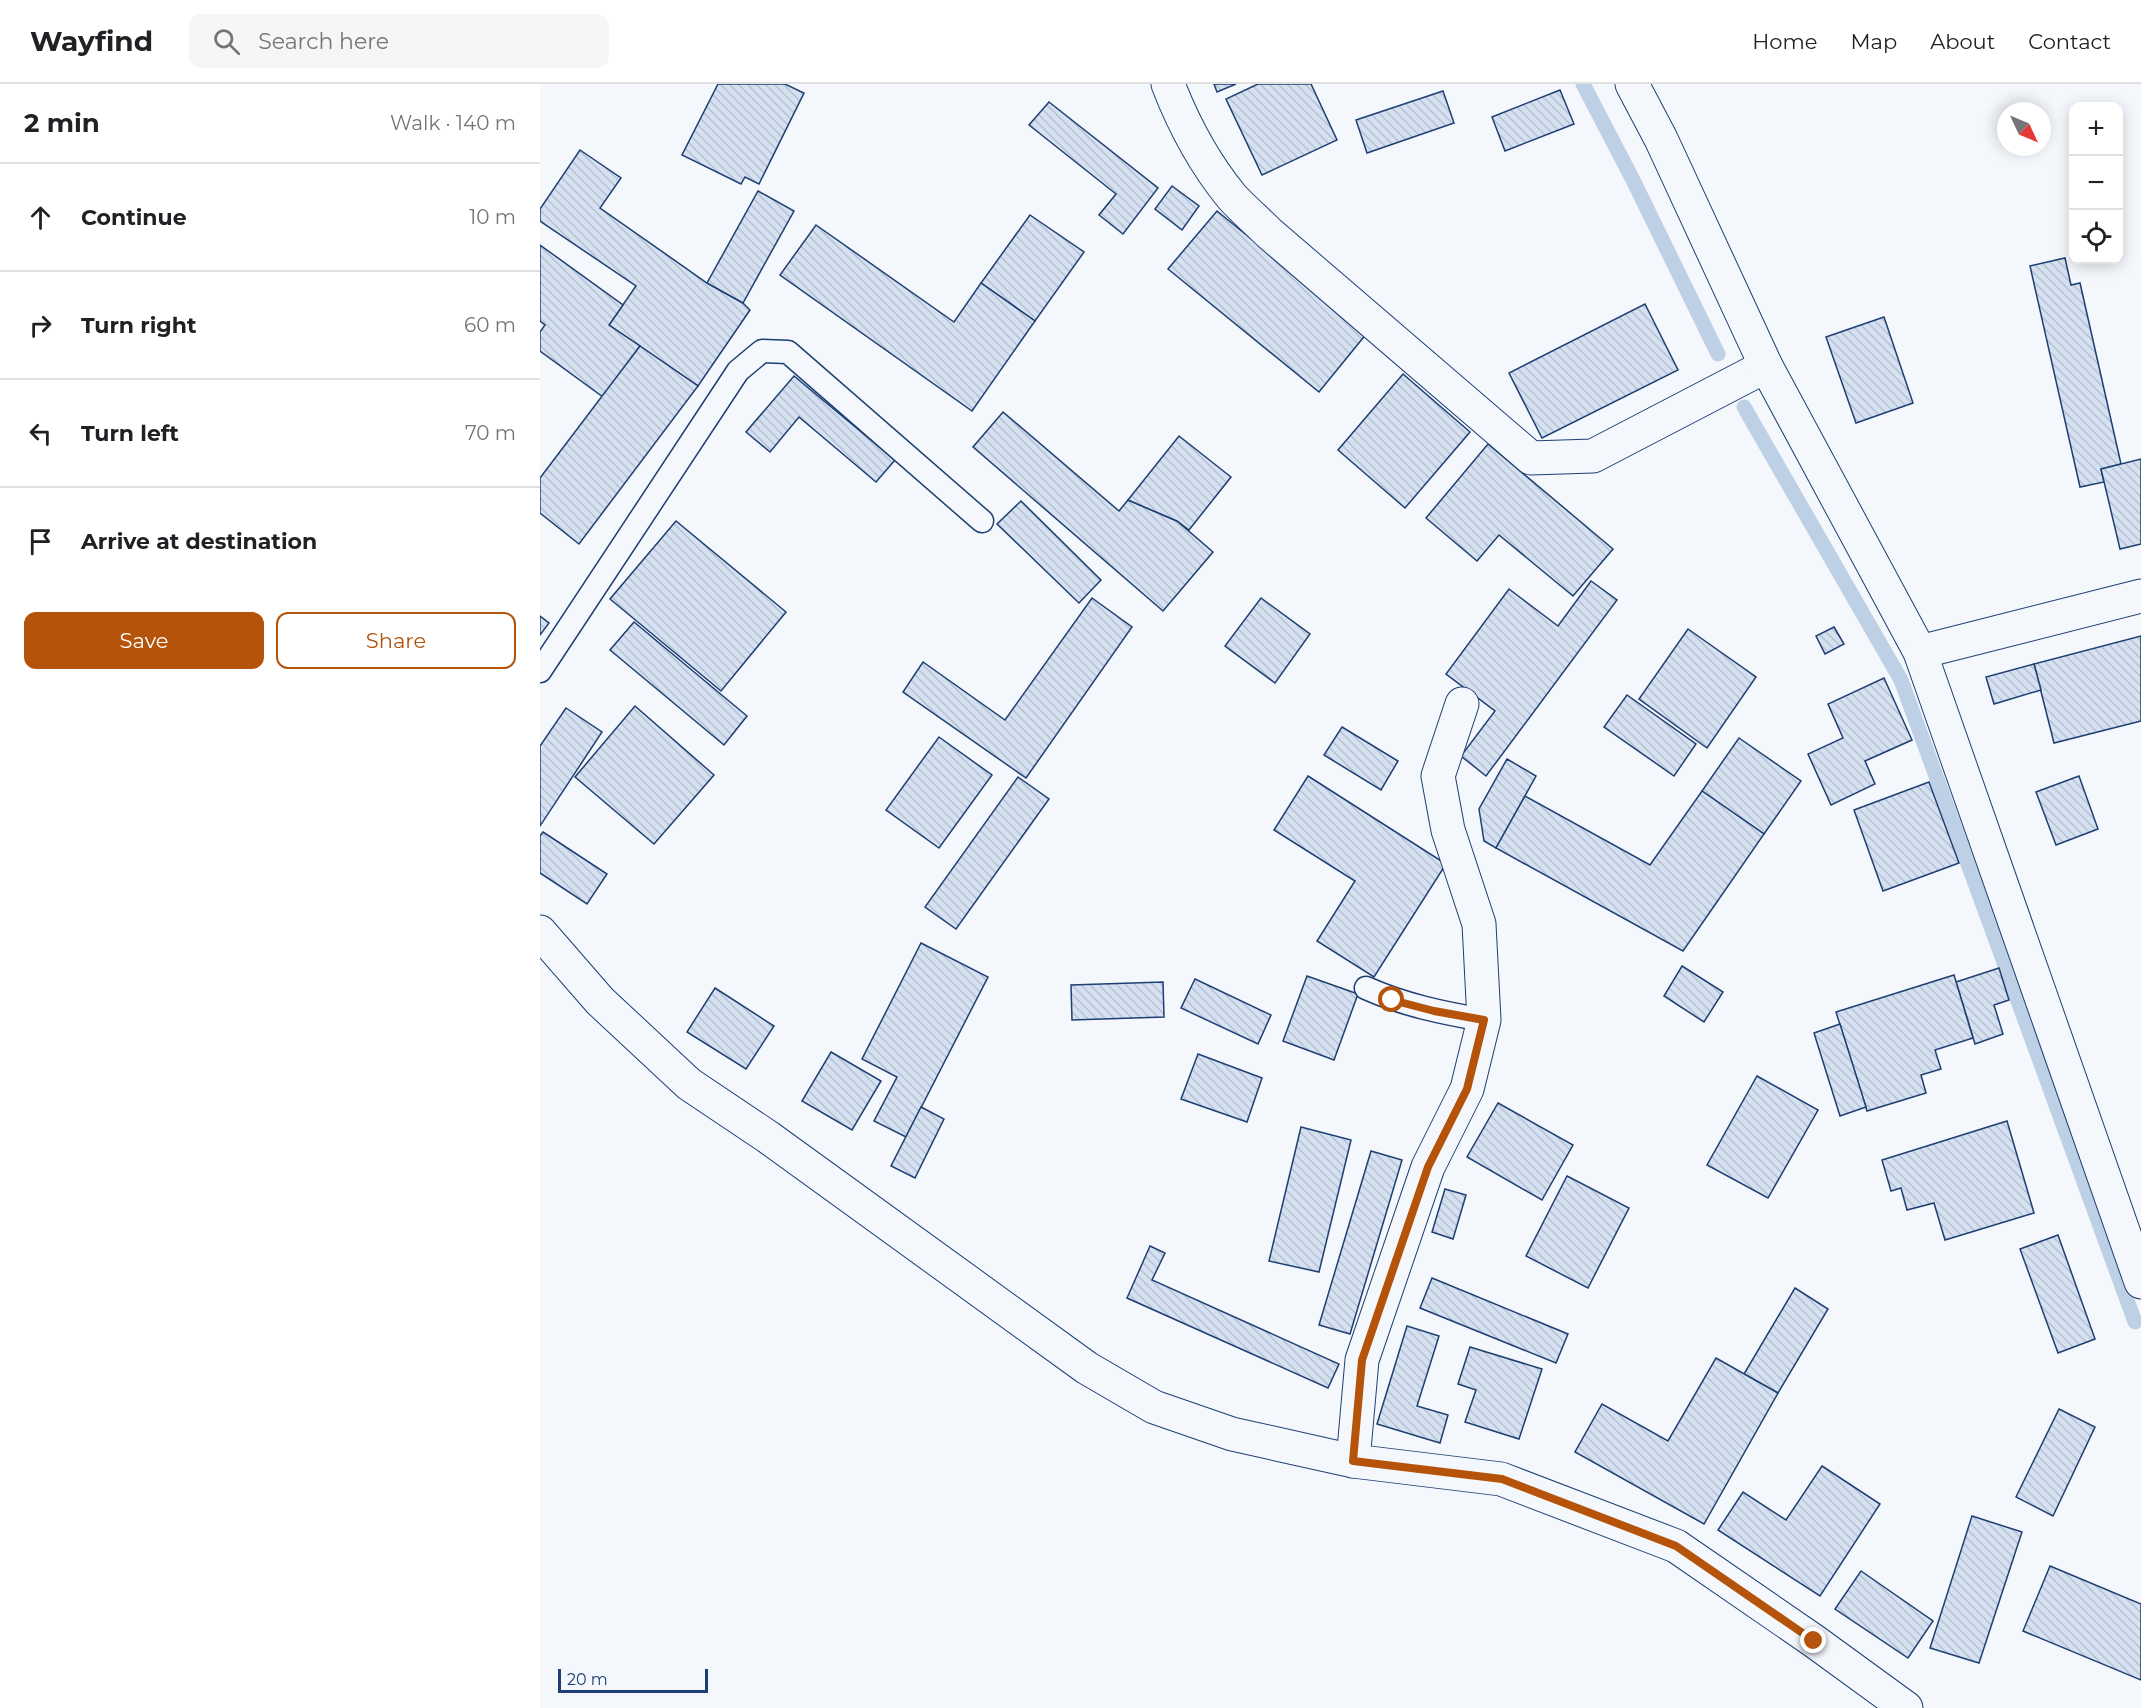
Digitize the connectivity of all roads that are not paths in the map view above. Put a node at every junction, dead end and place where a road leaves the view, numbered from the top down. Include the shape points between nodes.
1 (1168, 84) edge
2 (1632, 84) edge
3 (1766, 366) junction
4 (982, 520) dead end
5 (2141, 596) edge
6 (1920, 652) junction
7 (540, 671) edge
8 (1462, 704) dead end
9 (540, 932) edge
10 (1366, 988) dead end
11 (1484, 1020) junction
12 (2141, 1282) edge
13 (1353, 1461) junction
14 (1906, 1708) edge

1 - 3 street via 1208,162 1233,197 1531,458 1593,456
2 - 3 street
3 - 6 street
4 - 7 lane via 788,352 762,351 738,371
5 - 6 street
6 - 12 street
8 - 11 street via 1438,776 1448,830 1479,924
9 - 13 street via 600,1001 690,1084 1087,1368 1154,1407 1232,1434
10 - 11 lane via 1423,1009
11 - 13 street via 1467,1089 1428,1167 1362,1360
13 - 14 street via 1502,1479 1676,1546

